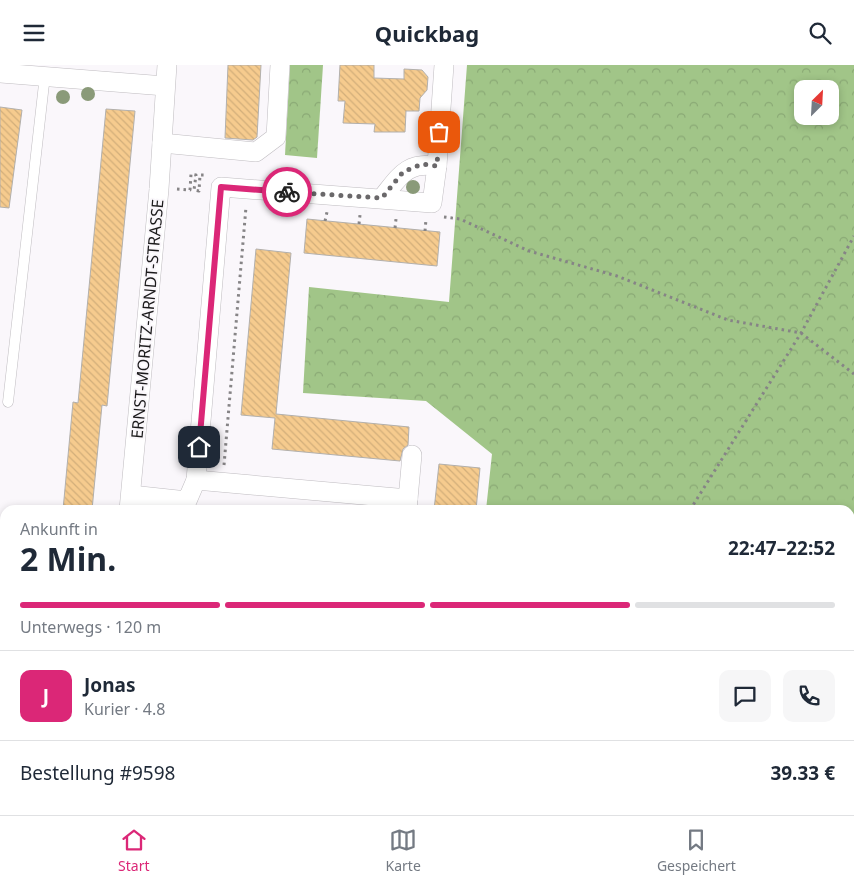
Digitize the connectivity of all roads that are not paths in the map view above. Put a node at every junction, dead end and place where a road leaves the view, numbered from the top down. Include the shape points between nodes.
1 (167, 65) edge
2 (280, 65) edge
3 (444, 65) edge
4 (0, 73) edge
5 (45, 75) junction
6 (165, 86) junction
7 (162, 143) junction
8 (437, 166) junction
9 (382, 198) junction
10 (8, 403) dead end
11 (412, 455) dead end
12 (196, 480) junction
13 (130, 502) edge
14 (408, 505) edge

1 - 6 street, ERNST-MORITZ-ARNDT-STRASSE
2 - 7 street via 276,137 256,152
3 - 8 street
4 - 5 street
5 - 6 street
5 - 10 lane
6 - 7 street, ERNST-MORITZ-ARNDT-STRASSE
7 - 13 street, ERNST-MORITZ-ARNDT-STRASSE
8 - 9 street via 422,164 403,172
8 - 9 street via 432,203
9 - 12 street via 221,187
11 - 14 street
12 - 13 street, ERNST-MORITZ-ARNDT-STRASSE via 187,501
12 - 14 street

